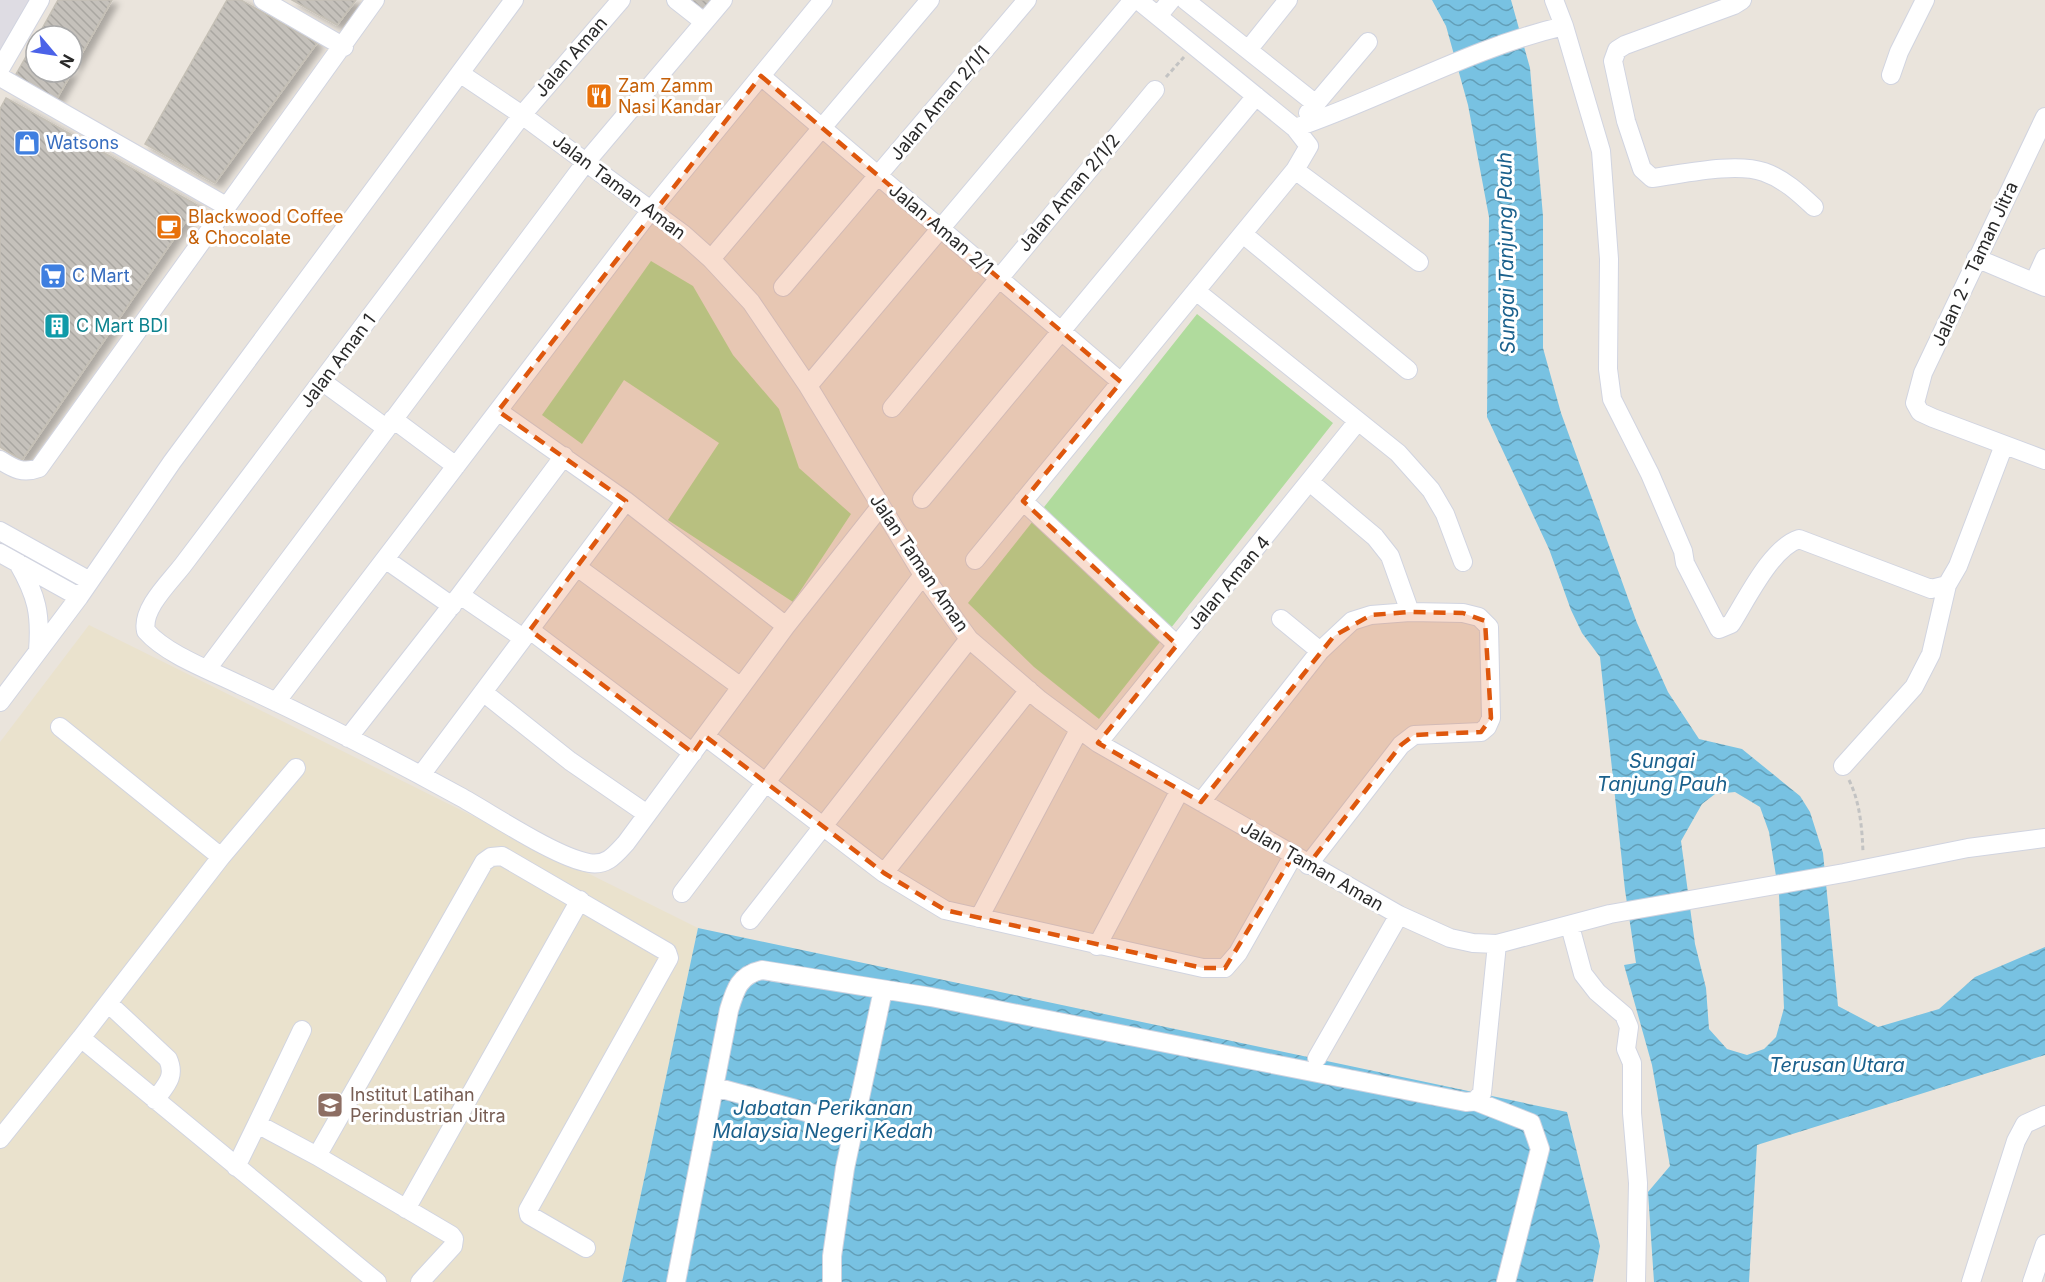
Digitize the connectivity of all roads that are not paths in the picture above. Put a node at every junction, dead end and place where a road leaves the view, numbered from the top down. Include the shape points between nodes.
1 (40, 0) edge
2 (263, 0) edge
3 (375, 0) edge
4 (514, 0) edge
5 (621, 0) edge
6 (676, 0) edge
7 (723, 0) edge
8 (930, 0) edge
9 (1027, 0) edge
10 (1133, 0) edge
11 (1138, 0) edge
12 (1171, 0) edge
13 (1185, 0) edge
14 (1288, 0) edge
15 (1554, 0) edge
16 (1742, 0) edge
17 (1925, 0) edge
18 (814, 3) edge
19 (1158, 16) junction
20 (704, 22) junction
21 (1557, 28) junction
22 (1368, 42) dead end
23 (344, 48) junction
24 (1248, 50) junction
25 (0, 69) edge
26 (461, 74) junction
27 (1891, 75) dead end
28 (761, 76) junction
29 (0, 77) edge
30 (1155, 90) road end
31 (1256, 96) junction
32 (1316, 104) junction
33 (522, 115) junction
34 (2045, 117) edge
35 (823, 128) junction
36 (1295, 128) junction
37 (586, 162) junction
38 (1295, 171) junction
39 (878, 176) junction
40 (226, 206) junction
41 (1814, 207) dead end
42 (651, 210) junction
43 (941, 229) junction
44 (1243, 234) junction
45 (1977, 258) junction
46 (2045, 258) edge
47 (711, 259) junction
48 (1419, 262) dead end
49 (998, 277) junction
50 (2040, 285) edge
51 (783, 287) dead end
52 (1196, 291) junction
53 (1062, 331) junction
54 (1408, 370) dead end
55 (323, 382) junction
56 (1121, 382) junction
57 (808, 386) junction
58 (892, 408) dead end
59 (498, 411) junction
60 (1359, 421) junction
61 (389, 423) junction
62 (2004, 445) junction
63 (564, 456) junction
64 (0, 460) edge
65 (2045, 460) edge
66 (456, 466) junction
67 (1311, 483) junction
68 (922, 500) dead end
69 (626, 501) junction
70 (1023, 501) junction
71 (880, 507) junction
72 (0, 531) edge
73 (0, 554) edge
74 (385, 559) junction
75 (975, 560) dead end
76 (1462, 562) dead end
77 (18, 564) junction
78 (577, 567) junction
79 (923, 575) junction
80 (90, 581) junction
81 (1947, 585) junction
82 (79, 597) junction
83 (456, 601) junction
84 (1410, 612) junction
85 (1281, 619) dead end
86 (786, 626) junction
87 (527, 634) junction
88 (969, 639) junction
89 (1177, 645) junction
90 (38, 651) junction
91 (1320, 651) junction
92 (207, 669) junction
93 (741, 687) junction
94 (1029, 690) junction
95 (483, 692) junction
96 (0, 702) edge
97 (276, 702) junction
98 (60, 727) dead end
99 (1079, 730) junction
100 (705, 736) junction
101 (348, 738) junction
102 (1098, 743) junction
103 (693, 753) junction
104 (1843, 766) road end
105 (296, 768) dead end
106 (421, 775) junction
107 (765, 782) junction
108 (1180, 790) junction
109 (1200, 802) junction
110 (647, 814) junction
111 (823, 826) junction
112 (2045, 838) edge
113 (221, 857) junction
114 (1301, 860) junction
115 (884, 873) junction
116 (682, 893) dead end
117 (580, 900) junction
118 (1399, 915) junction
119 (979, 918) junction
120 (750, 920) dead end
121 (1570, 926) junction
122 (1497, 944) junction
123 (1097, 945) junction
124 (883, 990) junction
125 (108, 1004) junction
126 (302, 1030) dead end
127 (81, 1038) junction
128 (1317, 1058) dead end
129 (716, 1088) junction
130 (155, 1100) junction
131 (1475, 1101) junction
132 (2045, 1115) edge
133 (257, 1124) junction
134 (854, 1125) junction
135 (0, 1139) edge
136 (317, 1156) junction
137 (236, 1167) junction
138 (406, 1209) junction
139 (2045, 1244) edge
140 (586, 1248) dead end
141 (377, 1282) edge
142 (420, 1282) edge
143 (676, 1282) edge
144 (832, 1282) edge
145 (1506, 1282) edge
146 (1636, 1282) edge
147 (1971, 1282) edge
148 (2032, 1282) edge

1 - 25 street
2 - 23 street
3 - 23 street
4 - 26 street
5 - 33 street, Jalan Aman
6 - 20 street
7 - 20 street
8 - 35 street
9 - 39 street, Jalan Aman 2/1/1
10 - 43 street
11 - 19 street
12 - 19 street
13 - 24 street
14 - 24 street
15 - 21 street
16 - 41 street via 1617,50 1613,61 1626,121 1642,169 1652,178 1743,168 1764,172 1792,187
17 - 27 street
18 - 28 street
19 - 31 street
20 - 37 street
21 - 36 street via 1421,75
21 - 81 street via 1602,151 1612,399 1719,629 1731,624 1778,552 1789,542 1800,539 1931,589
22 - 32 street
23 - 40 street
24 - 32 street
26 - 33 street, Jalan Taman Aman
26 - 80 street via 179,453
28 - 35 street, Jalan Aman 2/1
28 - 42 street
29 - 40 street
30 - 49 street, Jalan Aman 2/1/2
31 - 36 street
31 - 53 street
32 - 36 street
33 - 37 street, Jalan Taman Aman
33 - 55 street, Jalan Aman 1
34 - 45 street, Jalan 2 - Taman Jitra
35 - 39 street, Jalan Aman 2/1
35 - 47 street
36 - 38 street via 1309,146
37 - 42 street, Jalan Taman Aman
37 - 61 street
38 - 44 street
38 - 48 street
39 - 43 street, Jalan Aman 2/1
39 - 51 street, Jalan Aman 2/1/1
40 - 64 street via 39,468 21,471
42 - 47 street, Jalan Taman Aman
42 - 59 street
43 - 49 street, Jalan Aman 2/1
43 - 57 street
44 - 52 street
44 - 54 street
45 - 50 street
45 - 62 street, Jalan 2 - Taman Jitra via 1923,373 1915,403 1920,412
46 - 50 street
47 - 57 street, Jalan Taman Aman via 752,302
49 - 53 street, Jalan Aman 2/1
49 - 58 street, Jalan Aman 2/1/2
52 - 56 street
52 - 60 street
53 - 56 street, Jalan Aman 2/1
53 - 68 street
55 - 61 street
55 - 92 street, Jalan Aman 1 via 152,606 144,624 146,631 166,647
56 - 70 street
57 - 71 street, Jalan Taman Aman
59 - 63 street
59 - 66 street
60 - 67 street, Jalan Aman 4
60 - 76 street via 1398,453 1431,490 1445,514
61 - 66 street
61 - 92 street
62 - 65 street
62 - 81 street via 1958,566
63 - 69 street
63 - 83 street
66 - 74 street
67 - 84 street via 1375,537 1390,556
67 - 89 street, Jalan Aman 4
69 - 78 street
69 - 86 street
70 - 75 street
70 - 89 street
71 - 79 street, Jalan Taman Aman
71 - 86 street
72 - 80 street
73 - 77 street
74 - 83 street
74 - 97 street
77 - 82 street
77 - 90 street via 33,590 38,610
78 - 87 street
78 - 93 street
79 - 88 street, Jalan Taman Aman
79 - 107 street
80 - 82 street
81 - 104 street via 1931,654 1914,687
82 - 90 street
83 - 87 street
83 - 101 street
84 - 91 street via 1371,615 1353,621
84 - 114 street via 1463,613 1485,621 1489,627 1491,718 1481,732 1414,735 1401,744
85 - 91 street
86 - 93 street
87 - 95 street
87 - 103 street
88 - 94 street, Jalan Taman Aman
88 - 111 street
89 - 102 street, Jalan Aman 4
90 - 96 street
91 - 109 street
92 - 97 street
93 - 100 street
94 - 99 street, Jalan Taman Aman
94 - 115 street
95 - 106 street
95 - 110 street via 570,761
97 - 101 street
98 - 113 street
99 - 102 street, Jalan Taman Aman
99 - 119 street
100 - 103 street
100 - 107 street
101 - 106 street
102 - 108 street, Jalan Taman Aman
103 - 110 street
105 - 113 street
106 - 110 street via 559,851 589,863 603,863 614,857
107 - 111 street
107 - 116 street
108 - 109 street, Jalan Taman Aman
108 - 123 street
109 - 114 street, Jalan Taman Aman
111 - 115 street
111 - 120 street
112 - 121 street, Jalan Taman Aman via 1968,848 1713,895
113 - 125 street
114 - 118 street, Jalan Taman Aman
114 - 123 street via 1225,968 1203,968
115 - 119 street via 945,910
117 - 136 street via 502,856 484,862
117 - 138 street
117 - 140 street via 667,952 669,958 528,1210 529,1215
118 - 122 street, Jalan Taman Aman via 1450,938
118 - 128 street
119 - 123 street
121 - 122 street, Jalan Taman Aman
121 - 146 street via 1583,974 1624,1015 1629,1026 1626,1049 1632,1063 1638,1183
122 - 131 street via 1482,1093
124 - 129 street via 780,972 749,973 740,981 729,1010
124 - 131 street
124 - 134 street
125 - 127 street
125 - 130 street via 168,1059 172,1078
126 - 133 street
127 - 130 street
127 - 135 street
129 - 134 street
129 - 143 street
130 - 137 street
131 - 145 street via 1531,1123 1539,1149
132 - 147 street via 2025,1124 2016,1141
133 - 136 street
133 - 137 street
134 - 144 street via 835,1235
136 - 138 street
137 - 141 street
138 - 142 street via 454,1239 453,1246
139 - 148 street

